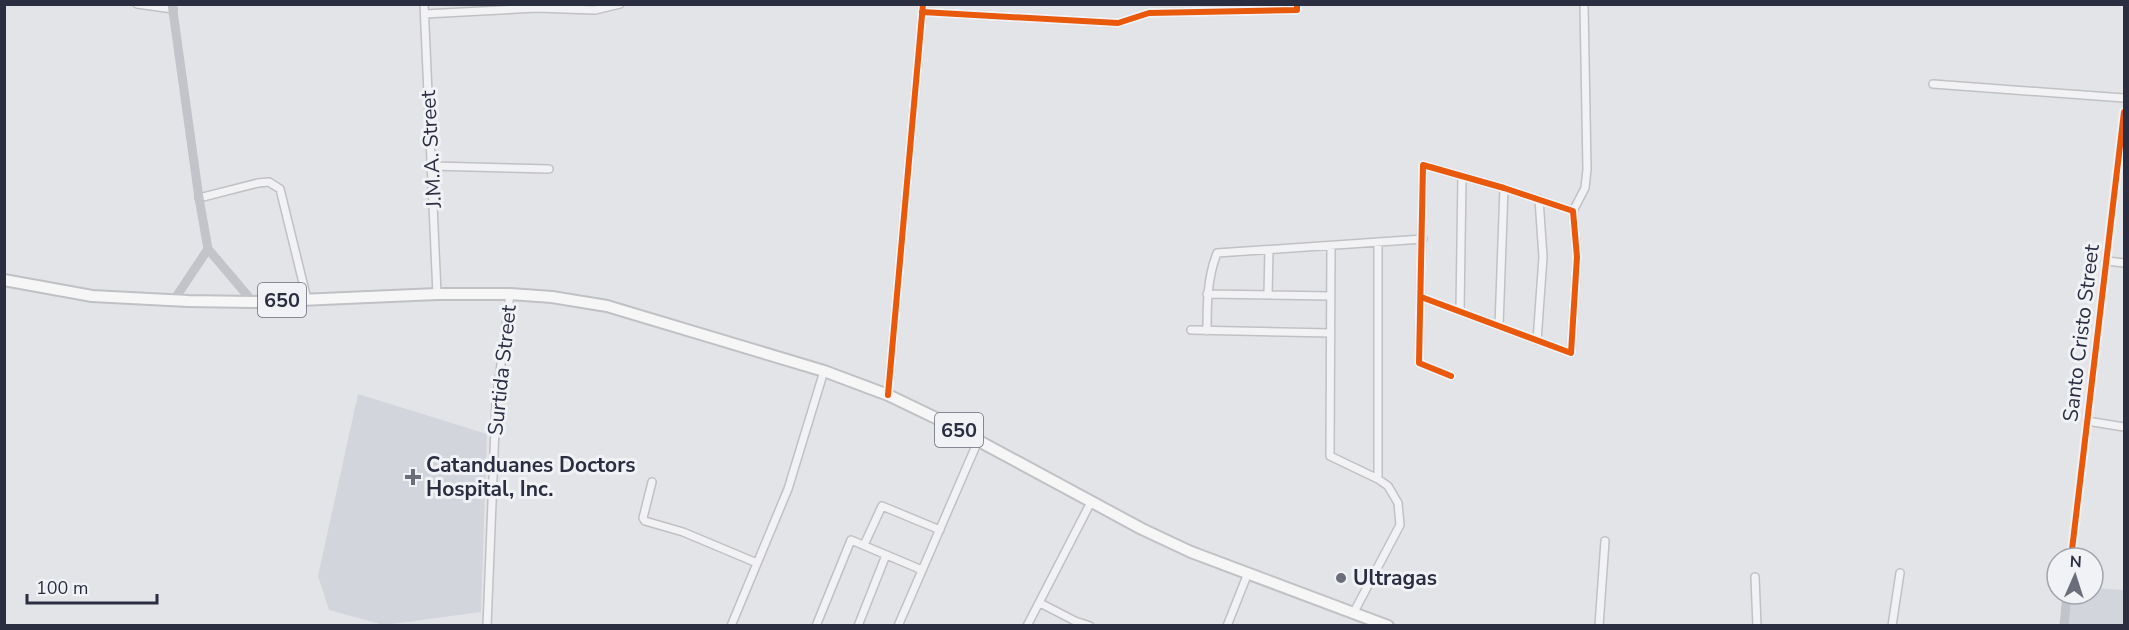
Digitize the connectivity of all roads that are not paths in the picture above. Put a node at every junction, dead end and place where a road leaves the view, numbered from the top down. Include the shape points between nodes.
1 (137, 4) edge
2 (424, 4) edge
3 (620, 4) edge
4 (1149, 4) edge
5 (1297, 4) edge
6 (1584, 4) edge
7 (172, 7) edge
8 (923, 8) edge
9 (1149, 13) junction
10 (425, 14) junction
11 (1933, 84) dead end
12 (2124, 98) edge
13 (2124, 112) edge
14 (432, 166) junction
15 (549, 169) dead end
16 (1462, 176) junction
17 (1504, 188) junction
18 (199, 198) junction
19 (1539, 199) junction
20 (1573, 211) junction
21 (1423, 239) junction
22 (1378, 242) junction
23 (1331, 246) junction
24 (208, 249) junction
25 (1269, 250) junction
26 (2107, 261) junction
27 (2124, 263) edge
28 (4, 280) edge
29 (437, 294) junction
30 (510, 294) junction
31 (1207, 294) junction
32 (1268, 295) junction
33 (1330, 296) junction
34 (1421, 297) junction
35 (307, 299) junction
36 (174, 300) junction
37 (253, 302) junction
38 (1460, 311) junction
39 (1498, 326) junction
40 (1191, 330) dead end
41 (1207, 331) junction
42 (1330, 333) junction
43 (1537, 341) junction
44 (824, 371) junction
45 (1451, 376) dead end
46 (888, 395) junction
47 (2087, 421) junction
48 (2124, 427) edge
49 (978, 441) junction
50 (1378, 479) junction
51 (652, 482) dead end
52 (1091, 502) junction
53 (940, 530) junction
54 (1605, 541) dead end
55 (864, 545) junction
56 (2072, 546) edge
57 (886, 555) junction
58 (757, 563) junction
59 (922, 570) junction
60 (1248, 573) junction
61 (1900, 573) dead end
62 (1755, 577) dead end
63 (1040, 603) junction
64 (2066, 606) edge
65 (1354, 612) junction
66 (487, 626) edge
67 (731, 626) edge
68 (816, 626) edge
69 (858, 626) edge
70 (898, 626) edge
71 (1027, 626) edge
72 (1090, 626) edge
73 (1227, 626) edge
74 (1388, 626) edge
75 (1599, 626) edge
76 (1757, 626) edge
77 (1892, 626) edge
78 (2064, 626) edge

1 - 7 street
2 - 10 street, J.M.A. Street
3 - 10 street via 595,10
4 - 9 street
5 - 9 street via 1297,10
6 - 20 street via 1586,188
7 - 18 street
8 - 9 street via 1118,23
8 - 46 street
10 - 14 street, J.M.A. Street
11 - 12 street
13 - 26 street, Santo Cristo Street
14 - 15 street
14 - 29 street, J.M.A. Street
16 - 17 street
16 - 21 street via 1423,165
16 - 38 street
17 - 19 street
17 - 39 street
18 - 24 street
18 - 35 street via 258,183 269,182 280,189
19 - 20 street
19 - 43 street via 1543,257
20 - 43 street via 1577,256 1571,353
21 - 22 street
21 - 34 street
22 - 23 street
22 - 50 street
23 - 25 street
23 - 33 street
24 - 36 street
24 - 37 street
25 - 31 street via 1217,253
25 - 32 street
26 - 27 street
26 - 47 street, Santo Cristo Street
28 - 36 main road, 650 via 92,296
29 - 30 main road, 650
29 - 35 main road, 650
30 - 44 main road, 650 via 616,308
30 - 66 street, Surtida Street via 496,403
31 - 32 street
31 - 41 street
32 - 33 street
33 - 42 street
34 - 38 street
34 - 45 street via 1419,363
35 - 37 main road, 650
36 - 37 main road, 650
38 - 39 street
39 - 43 street
40 - 41 street
41 - 42 street
42 - 50 street via 1330,456
44 - 46 main road, 650
44 - 58 street via 788,489
46 - 49 main road, 650
47 - 48 street
47 - 56 street, Santo Cristo Street
49 - 52 main road, 650
49 - 53 street
50 - 65 street via 1388,486 1398,503 1400,525
51 - 58 street via 645,521 684,532
52 - 60 main road, 650 via 1191,552
52 - 63 street
53 - 55 street via 882,506
53 - 59 street
54 - 75 street
55 - 57 street
55 - 68 street via 851,540
57 - 59 street
57 - 69 street
58 - 67 street
59 - 70 street
60 - 65 main road, 650
60 - 73 street
61 - 77 street
62 - 76 street
63 - 71 street
63 - 72 street
64 - 78 street
65 - 74 main road, 650

